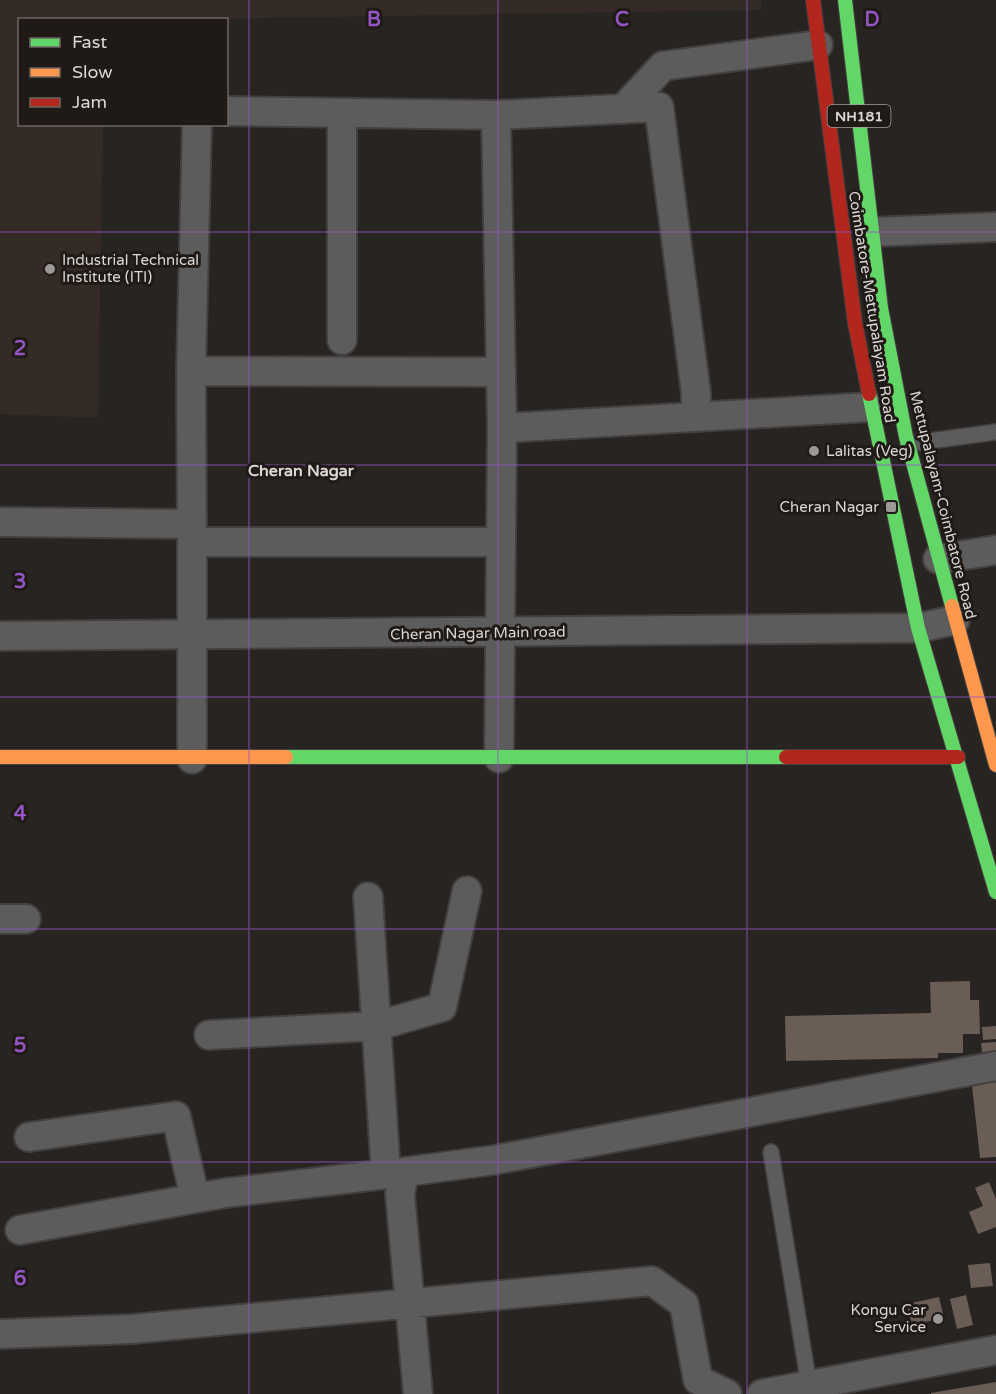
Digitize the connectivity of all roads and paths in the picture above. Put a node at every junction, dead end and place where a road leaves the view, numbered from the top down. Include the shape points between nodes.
1 (813, 0) edge
2 (845, 0) edge
3 (818, 45) junction
4 (623, 109) junction
5 (228, 111) edge
6 (342, 113) junction
7 (496, 115) junction
8 (197, 126) edge
9 (996, 227) edge
10 (872, 232) junction
11 (342, 340) dead end
12 (191, 371) junction
13 (501, 372) junction
14 (871, 407) junction
15 (696, 417) junction
16 (502, 428) junction
17 (996, 432) edge
18 (908, 444) junction
19 (0, 522) edge
20 (192, 533) junction
21 (501, 542) junction
22 (996, 550) edge
23 (938, 559) junction
24 (955, 620) junction
25 (918, 628) junction
26 (500, 632) junction
27 (0, 636) edge
28 (192, 636) junction
29 (988, 710) edge
30 (0, 757) edge
31 (958, 757) junction
32 (499, 758) junction
33 (192, 759) junction
34 (996, 765) edge
35 (467, 891) dead end
36 (996, 892) edge
37 (368, 897) dead end
38 (376, 1026) junction
39 (209, 1035) dead end
40 (996, 1066) edge
41 (29, 1137) dead end
42 (771, 1152) dead end
43 (395, 1173) junction
44 (195, 1198) junction
45 (20, 1230) dead end
46 (411, 1303) junction
47 (0, 1334) edge
48 (996, 1350) edge
49 (809, 1385) junction
50 (418, 1394) edge
51 (727, 1394) edge
52 (762, 1394) edge

1 - 3 main road, Coimbatore-Mettupalayam Road / NH181
2 - 10 main road, Mettupalayam-Coimbatore Road / NH181
3 - 4 street via 663,66
3 - 14 main road, Coimbatore-Mettupalayam Road / NH181 via 842,233
4 - 7 street
4 - 15 street via 659,107
5 - 6 street
6 - 7 street
6 - 11 street
7 - 13 street
8 - 12 street
9 - 10 street
10 - 18 main road, Mettupalayam-Coimbatore Road / NH181 via 881,308
12 - 13 street
12 - 20 street
13 - 16 street
14 - 15 street
14 - 25 main road, Coimbatore-Mettupalayam Road / NH181
15 - 16 street
16 - 21 street
17 - 18 lane
18 - 23 main road, Mettupalayam-Coimbatore Road / NH181
19 - 20 street
20 - 21 street
20 - 28 street
21 - 26 street
22 - 23 street
23 - 24 main road, Mettupalayam-Coimbatore Road / NH181
24 - 25 street, Cheran Nagar Main road
24 - 29 main road, Mettupalayam-Coimbatore Road / NH181
25 - 26 street, Cheran Nagar Main road
25 - 31 main road, Coimbatore-Mettupalayam Road / NH181
26 - 28 street, Cheran Nagar Main road
26 - 32 street
27 - 28 street, Cheran Nagar Main road
28 - 33 street
29 - 34 main road, Mettupalayam-Coimbatore Road / NH181
30 - 33 main road
31 - 32 main road
31 - 36 main road, Coimbatore-Mettupalayam Road / NH181
32 - 33 main road
35 - 38 street via 442,1007
37 - 38 street
38 - 39 street
38 - 43 street
40 - 43 street via 494,1160
41 - 44 street via 176,1116
42 - 49 lane
43 - 44 street
43 - 46 street
44 - 45 street
46 - 47 street via 132,1329
46 - 50 street
46 - 51 street via 652,1281 684,1304 698,1380
48 - 49 street
49 - 52 street

